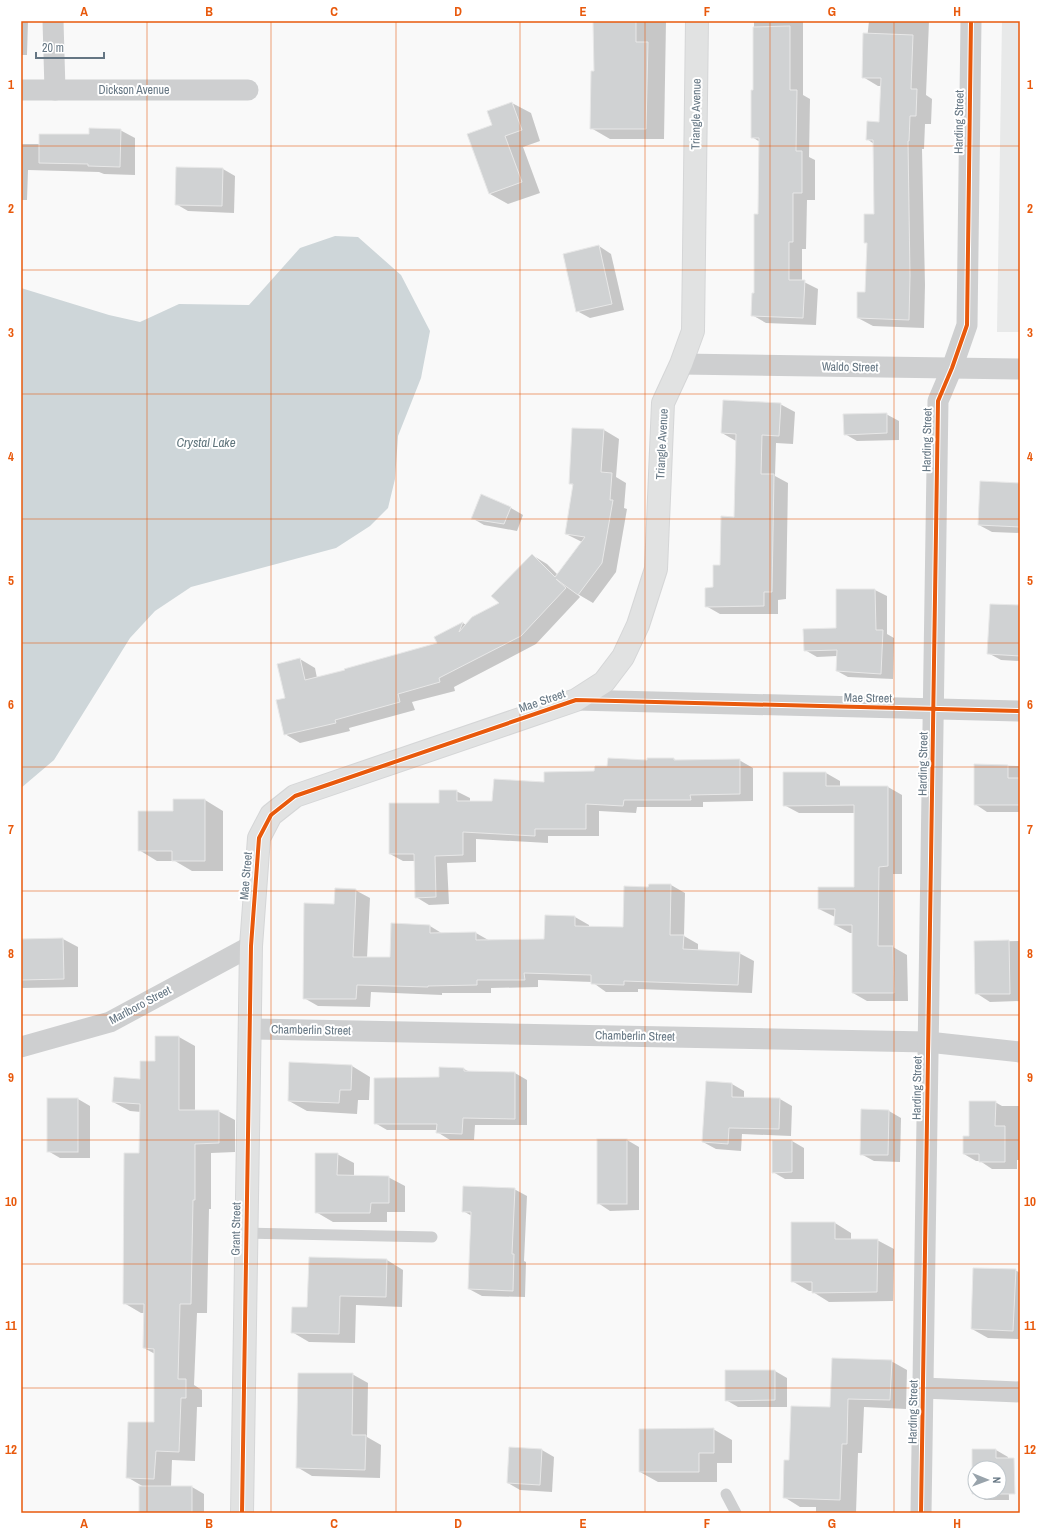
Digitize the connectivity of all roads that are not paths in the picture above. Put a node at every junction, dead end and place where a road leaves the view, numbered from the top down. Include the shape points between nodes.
1 (53, 21) edge
2 (697, 21) edge
3 (971, 21) edge
4 (21, 90) edge
5 (54, 90) junction
6 (248, 90) dead end
7 (681, 364) junction
8 (952, 368) junction
9 (1020, 369) edge
10 (576, 700) junction
11 (934, 710) junction
12 (1020, 711) edge
13 (251, 946) junction
14 (249, 1029) junction
15 (928, 1042) junction
16 (21, 1047) edge
17 (1020, 1052) edge
18 (246, 1233) junction
19 (432, 1237) dead end
20 (923, 1388) junction
21 (1020, 1392) edge
22 (726, 1494) dead end
23 (242, 1513) edge
24 (736, 1513) edge
25 (921, 1513) edge

1 - 5 street
2 - 7 street, Triangle Avenue via 693,331
3 - 8 street, Harding Street via 967,325
4 - 5 street, Dickson Avenue
5 - 6 street, Dickson Avenue
7 - 8 street, Waldo Street
7 - 10 street, Triangle Avenue via 663,403 656,569 638,624 623,657 604,682
8 - 9 street, Waldo Street
8 - 11 street, Harding Street via 938,401
10 - 11 street, Mae Street
10 - 13 street, Mae Street via 296,796 271,815 260,838
11 - 12 street, Mae Street
11 - 15 street, Harding Street
13 - 14 street, Grant Street
13 - 16 street, Marlboro Street via 110,1022
14 - 15 street, Chamberlin Street
14 - 18 street, Grant Street
15 - 17 street, Chamberlin Street
15 - 20 street, Harding Street
18 - 19 lane
18 - 23 street, Grant Street
20 - 21 street
20 - 25 street, Harding Street
22 - 24 lane

